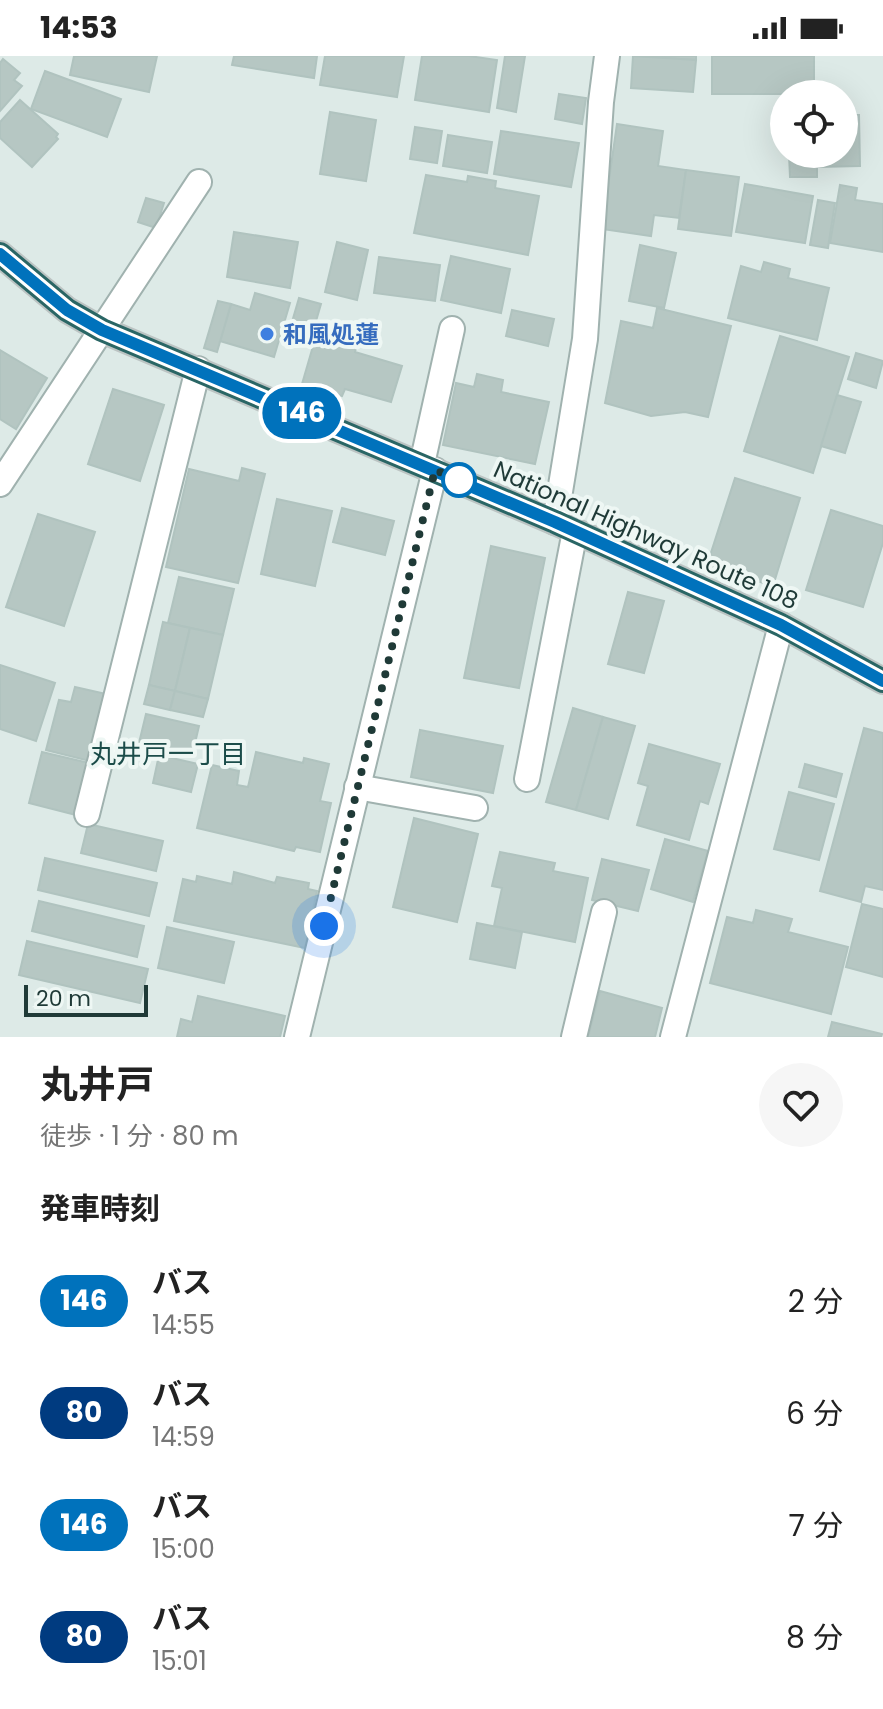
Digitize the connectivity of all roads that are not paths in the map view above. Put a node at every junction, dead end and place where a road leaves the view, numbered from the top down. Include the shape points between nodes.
1 (607, 56) edge
2 (199, 182) dead end
3 (0, 254) edge
4 (452, 329) dead end
5 (102, 330) junction
6 (198, 369) junction
7 (428, 467) junction
8 (0, 484) edge
9 (565, 526) junction
10 (781, 625) junction
11 (883, 681) edge
12 (527, 779) dead end
13 (357, 787) junction
14 (475, 808) dead end
15 (87, 814) dead end
16 (604, 912) dead end
17 (297, 1037) edge
18 (574, 1037) edge
19 (673, 1037) edge

1 - 9 street
2 - 5 street
3 - 5 highway, National Highway Route 108 via 67,310
4 - 7 street
5 - 6 highway, National Highway Route 108
5 - 8 street
6 - 7 highway, National Highway Route 108
6 - 15 street
7 - 9 highway, National Highway Route 108
7 - 13 street
9 - 10 highway, National Highway Route 108
9 - 12 street
10 - 11 highway, National Highway Route 108
10 - 19 street
13 - 14 street
13 - 17 street
16 - 18 street

